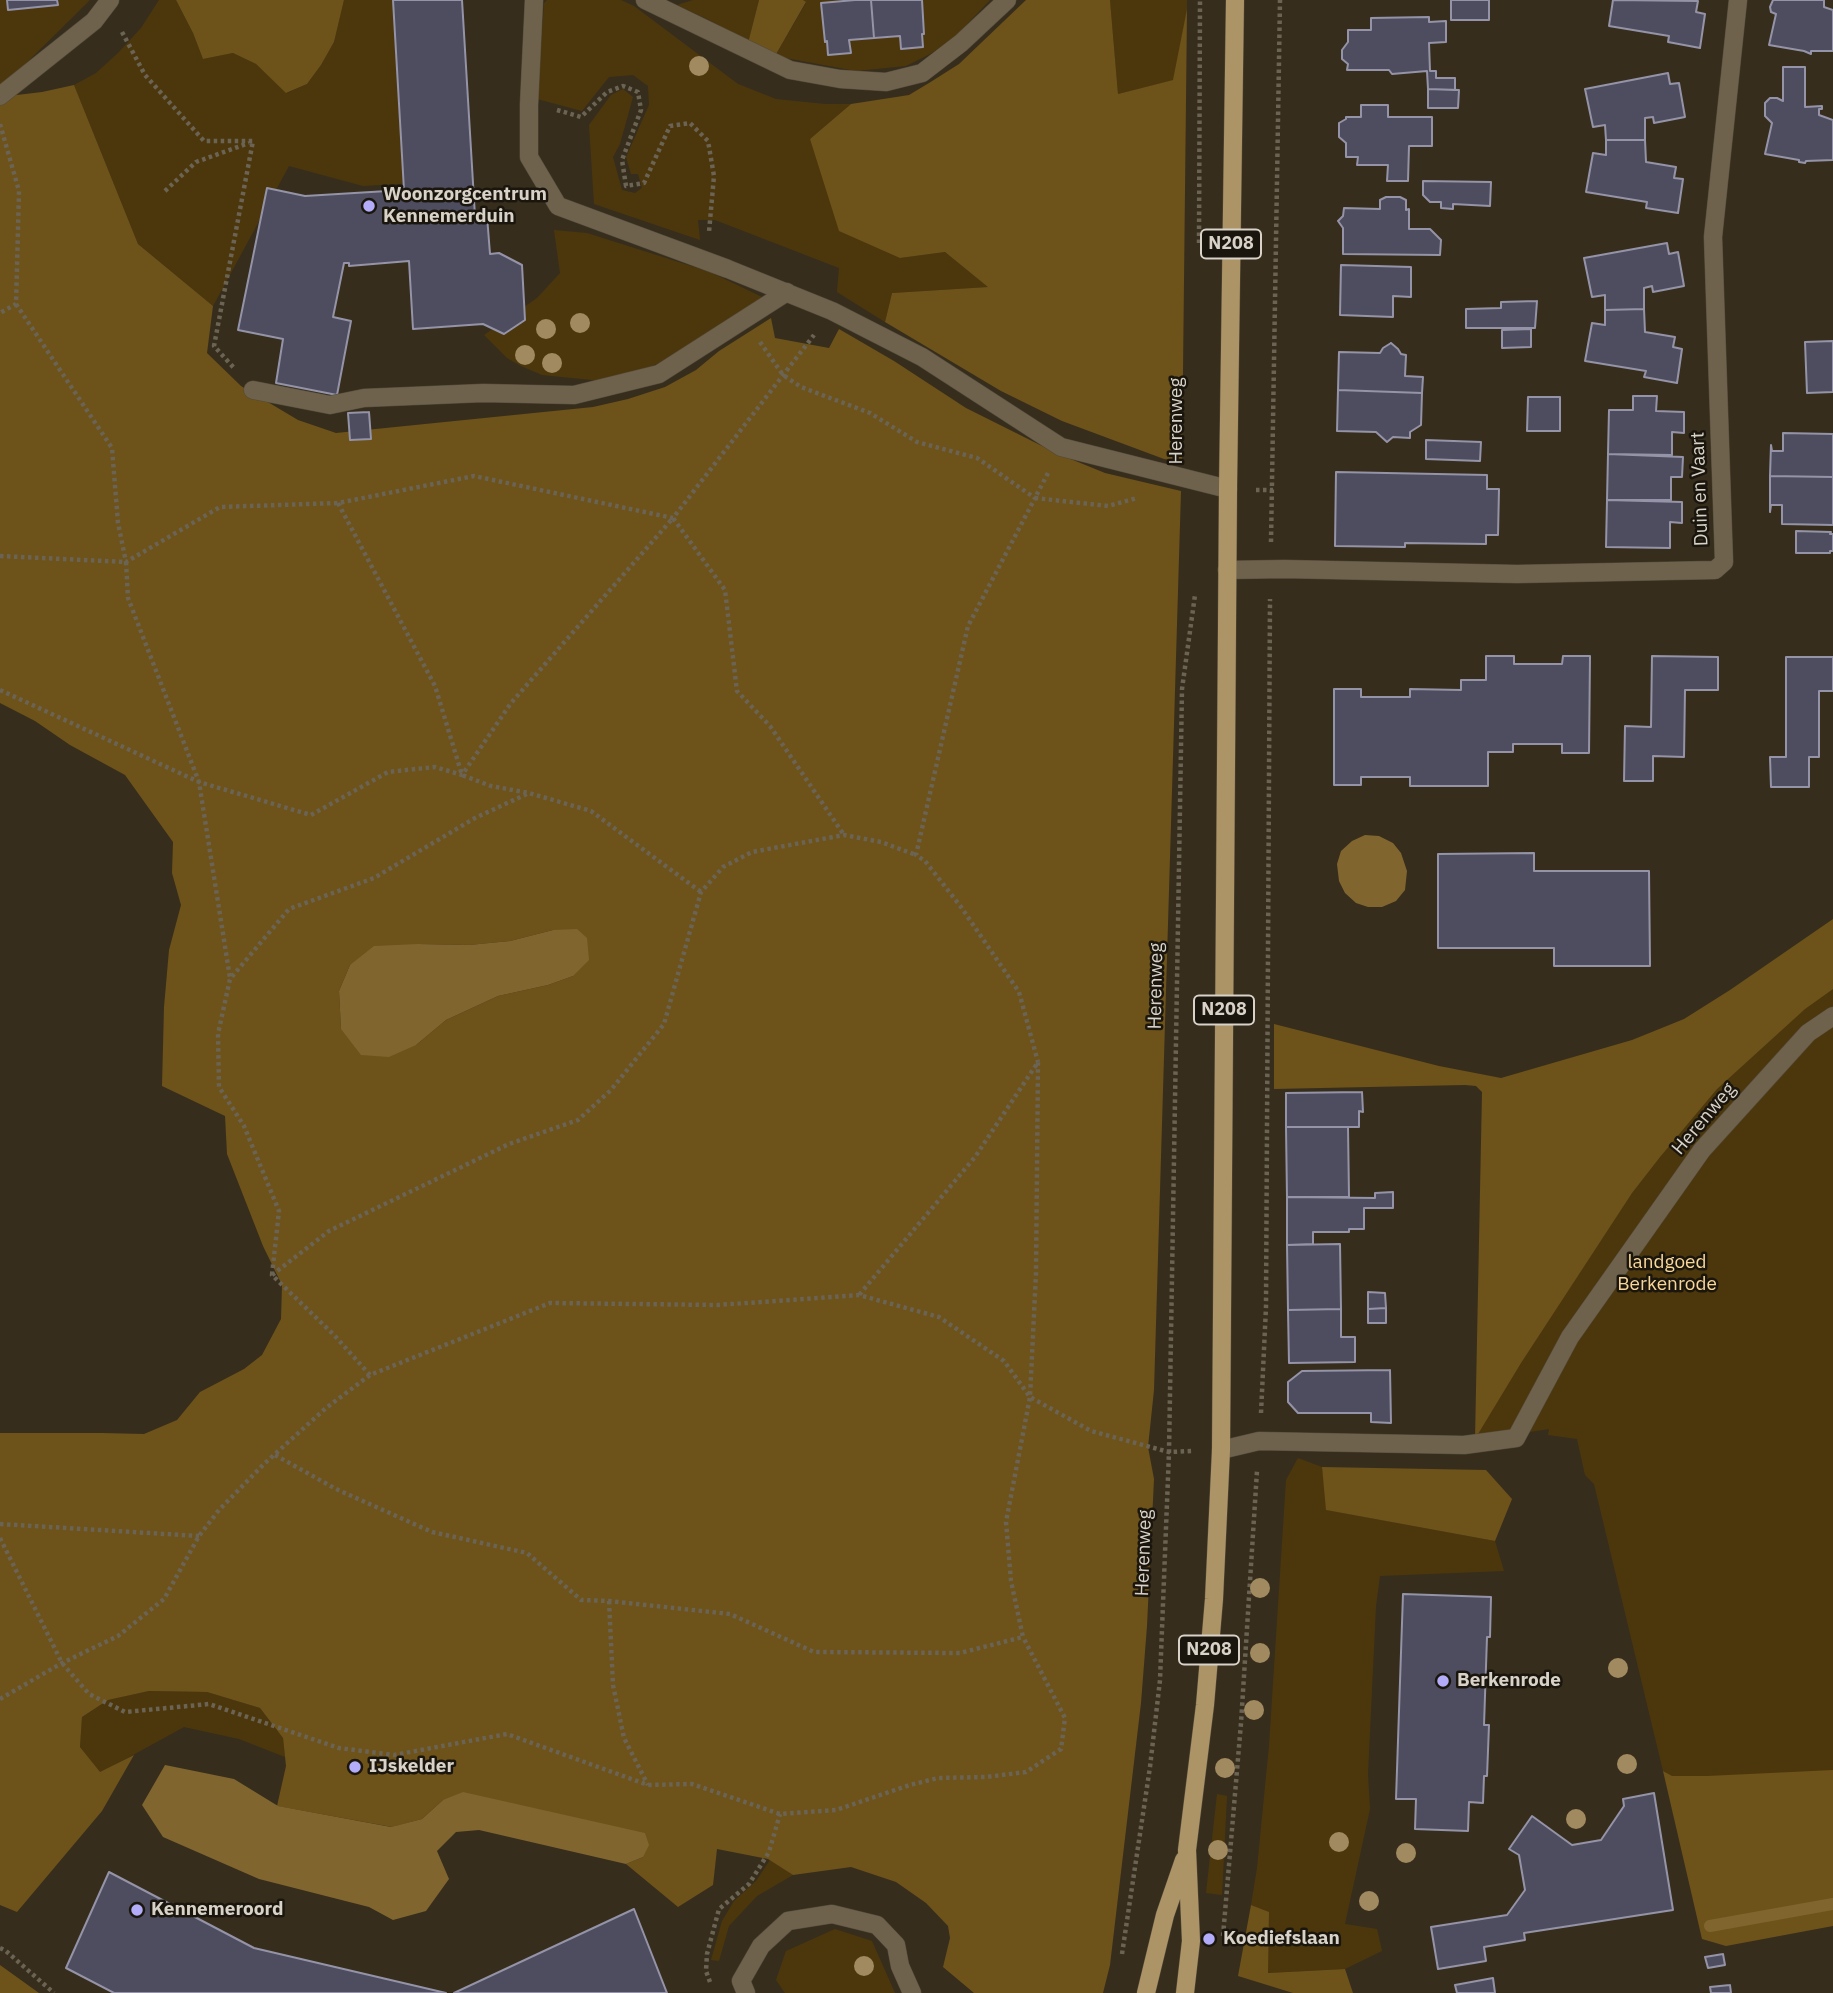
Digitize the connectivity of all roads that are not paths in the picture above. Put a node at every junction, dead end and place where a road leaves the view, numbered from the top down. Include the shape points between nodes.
1 (534, 0) edge
2 (645, 0) edge
3 (1007, 0) edge
4 (1235, 0) edge
5 (1738, 0) edge
6 (108, 1) edge
7 (0, 96) edge
8 (787, 292) junction
9 (254, 390) road end
10 (1228, 489) junction
11 (1227, 569) junction
12 (1833, 1016) edge
13 (1221, 1450) junction
14 (1187, 1850) junction
15 (744, 1987) edge
16 (912, 1993) edge
17 (1146, 1993) edge
18 (1185, 1993) edge

1 - 8 street via 529,157 558,206
2 - 3 street via 790,71 886,82 922,74
4 - 10 main road, N208
5 - 11 street, Duin en Vaart via 1713,237 1724,562 1715,570 1517,574
6 - 7 street via 94,21
8 - 9 street via 659,374 574,394 364,398 330,405
8 - 10 street via 922,357 1062,447
10 - 11 main road, N208
11 - 13 main road, N208
12 - 13 street, Herenweg via 1808,1033 1702,1150 1570,1337 1516,1438 1464,1445 1259,1441
13 - 14 main road, N208 via 1205,1705
14 - 17 main road, N208
14 - 18 main road, N208 via 1191,1941
15 - 16 street via 761,1946 788,1921 832,1914 877,1925 896,1945

